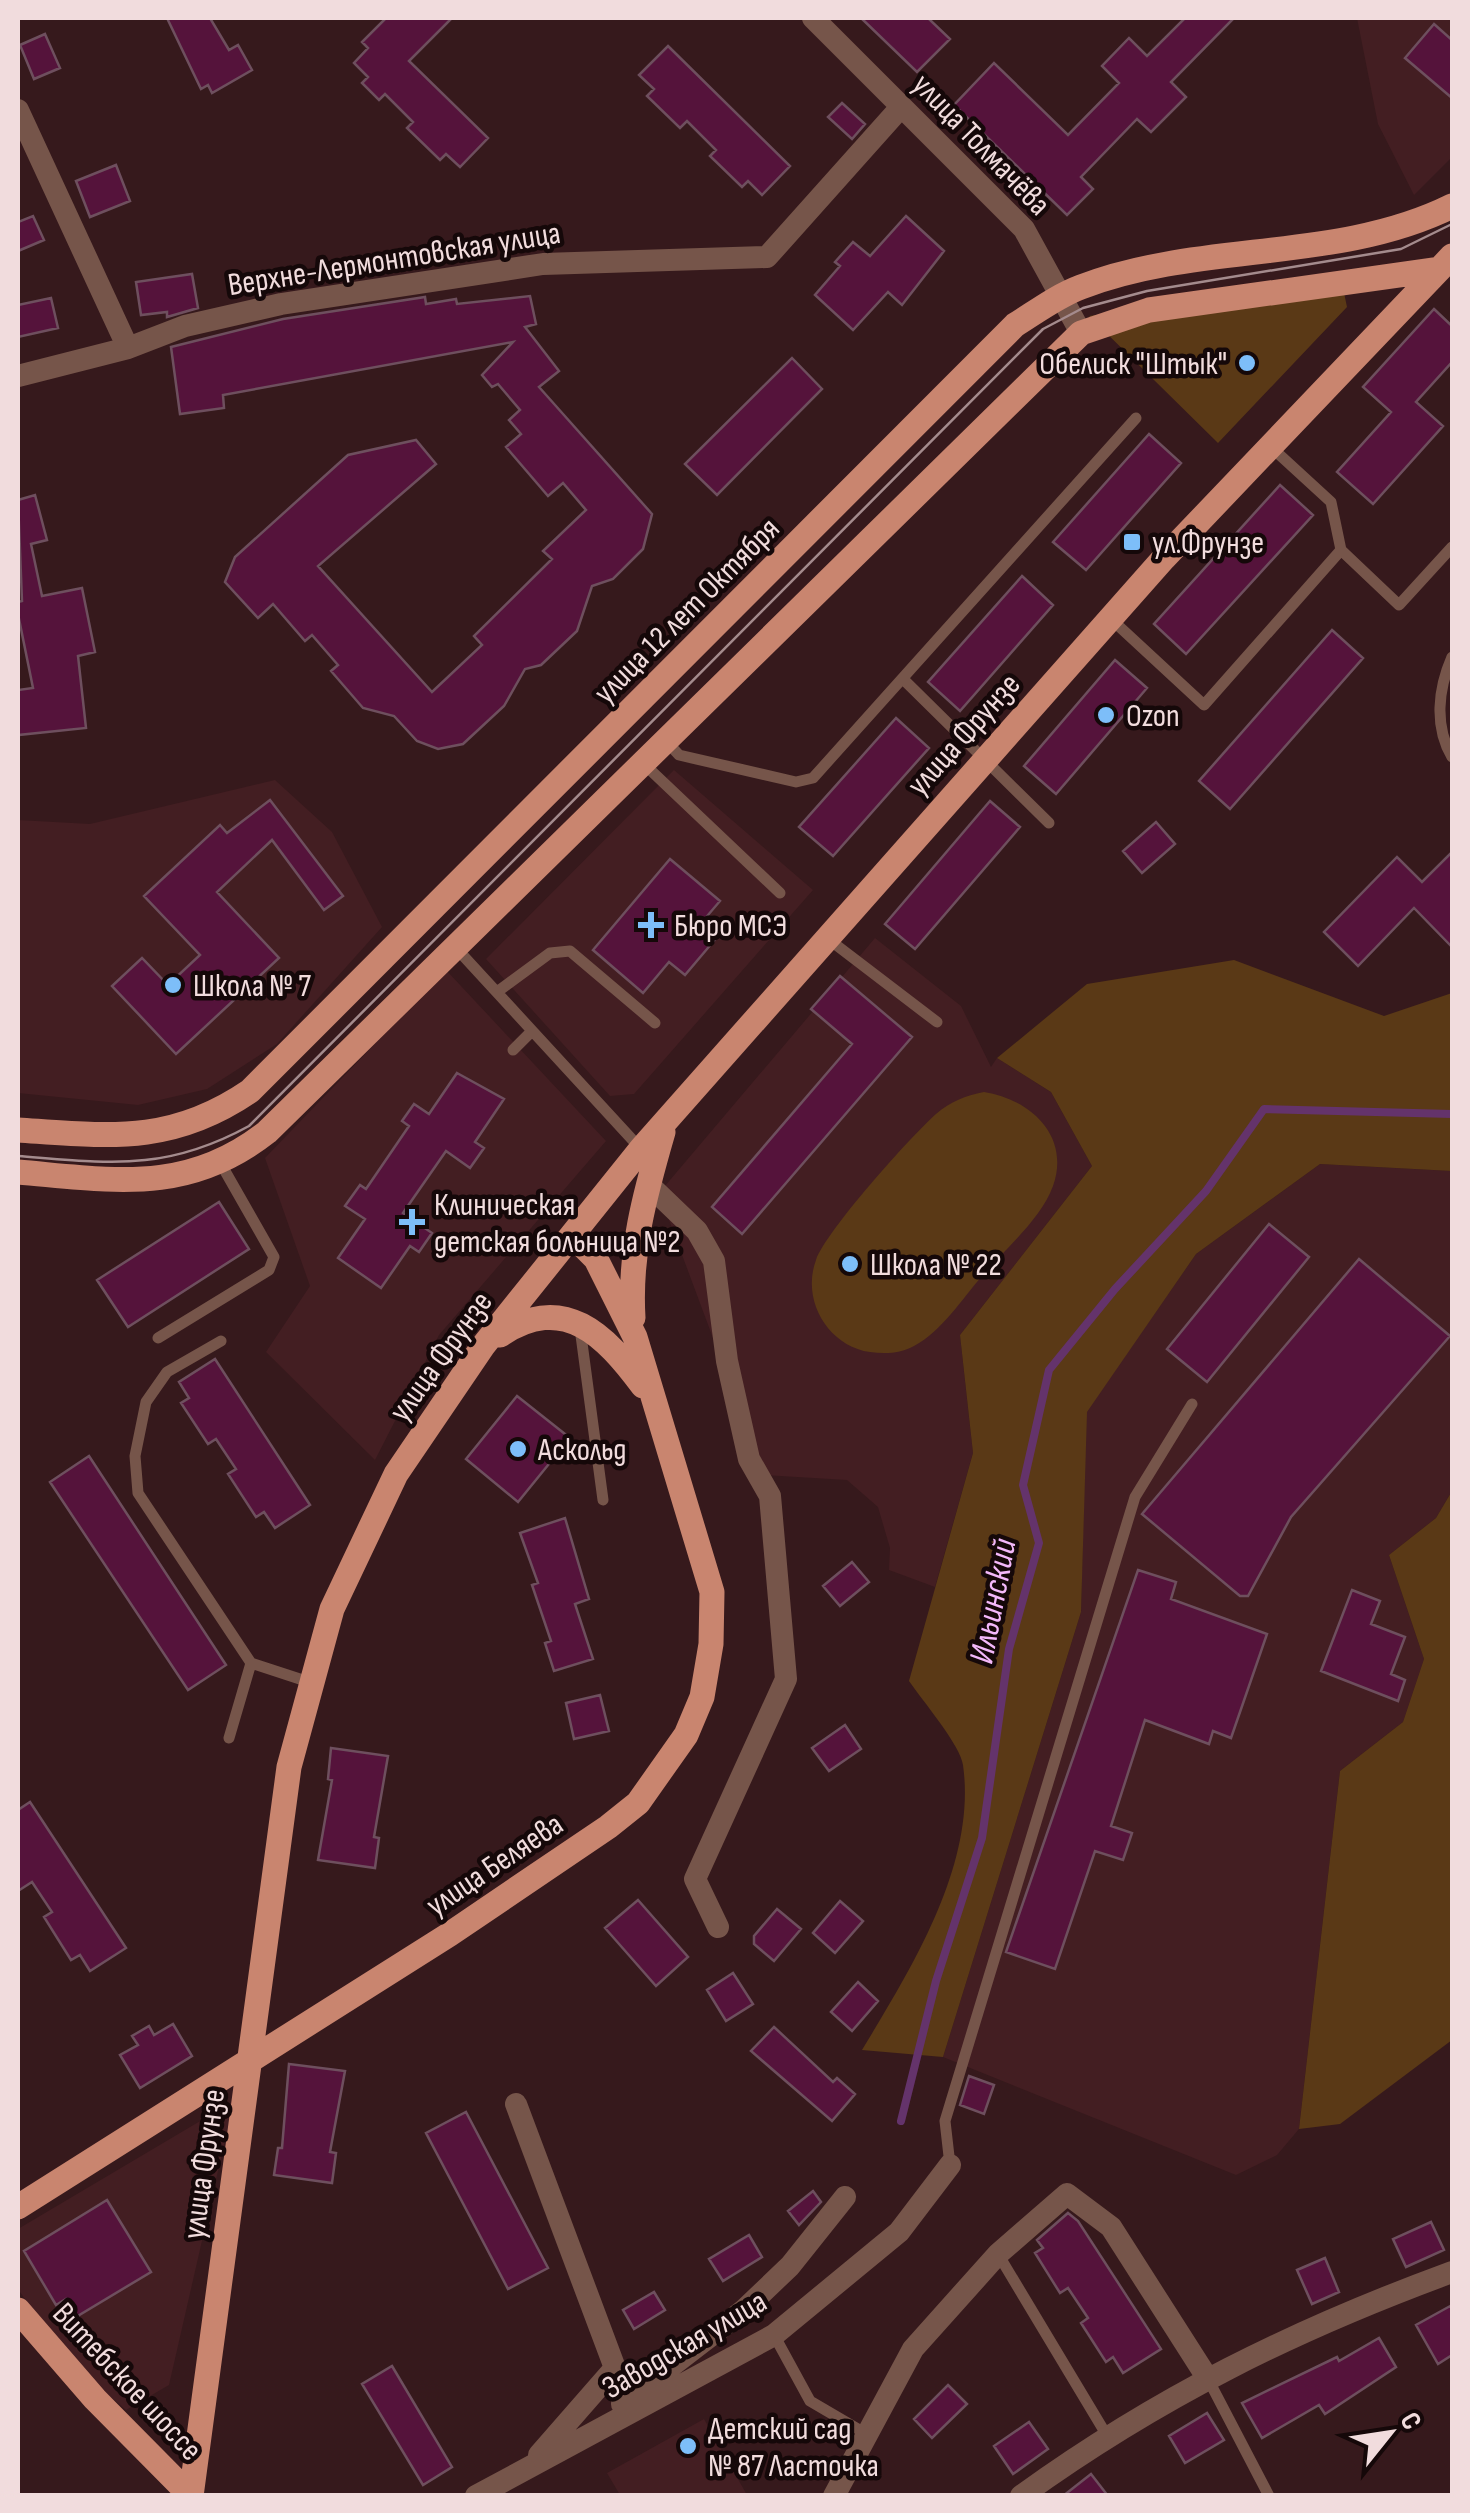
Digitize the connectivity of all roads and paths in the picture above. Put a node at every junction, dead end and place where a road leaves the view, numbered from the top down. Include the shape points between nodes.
1 (813, 18) edge
2 (901, 107) junction
3 (18, 110) edge
4 (1452, 206) edge
5 (1452, 238) edge
6 (1444, 263) edge
7 (1061, 296) junction
8 (1081, 333) junction
9 (128, 348) junction
10 (18, 376) edge
11 (1136, 418) dead end
12 (1270, 446) junction
13 (1452, 547) edge
14 (1341, 550) junction
15 (1110, 618) junction
16 (1452, 657) edge
17 (903, 679) junction
18 (667, 742) junction
19 (1452, 757) edge
20 (984, 760) junction
21 (644, 764) junction
22 (1049, 823) dead end
23 (780, 893) dead end
24 (827, 938) junction
25 (457, 949) junction
26 (497, 992) junction
27 (655, 1022) dead end
28 (937, 1022) dead end
29 (532, 1031) junction
30 (512, 1050) dead end
31 (665, 1122) junction
32 (18, 1130) edge
33 (641, 1149) junction
34 (222, 1164) junction
35 (18, 1172) edge
36 (648, 1184) junction
37 (574, 1237) junction
38 (582, 1325) junction
39 (635, 1337) junction
40 (158, 1338) dead end
41 (220, 1341) dead end
42 (483, 1346) junction
43 (652, 1398) junction
44 (1192, 1404) dead end
45 (604, 1500) dead end
46 (251, 1663) junction
47 (309, 1682) junction
48 (229, 1738) dead end
49 (718, 1927) dead end
50 (516, 2104) dead end
51 (950, 2164) joint
52 (845, 2197) dead end
53 (18, 2208) edge
54 (998, 2254) junction
55 (1452, 2272) edge
56 (18, 2310) edge
57 (774, 2335) junction
58 (1208, 2379) junction
59 (1106, 2434) junction
60 (868, 2435) junction
61 (569, 2445) junction
62 (533, 2462) junction
63 (191, 2496) edge
64 (476, 2496) edge
65 (834, 2496) edge
66 (1020, 2496) edge
67 (1269, 2496) edge

1 - 2 street, улица Толмачёва
2 - 7 street, улица Толмачёва via 1024,229
2 - 9 street, Верхне-Лермонтовская улица via 767,257 543,264 281,304 185,326
3 - 9 street
4 - 7 main road, улица 12 лет Октября via 1394,230 1136,270
5 - 6 main road, улица Фрунзе
6 - 8 main road via 1150,310
6 - 12 main road, улица Фрунзе
7 - 8 street, улица Толмачёва
7 - 32 main road, улица 12 лет Октября via 1015,325 250,1090 217,1113 164,1132
8 - 18 main road
9 - 10 street, Верхне-Лермонтовская улица
11 - 17 lane
12 - 14 lane via 1331,502
12 - 15 main road, улица Фрунзе
13 - 14 lane via 1399,605
14 - 15 lane via 1204,705
15 - 20 main road, улица Фрунзе
16 - 19 lane via 1441,682 1441,738
17 - 18 lane via 813,778 796,782 679,755
17 - 20 lane
18 - 21 main road
20 - 22 lane
20 - 24 main road, улица Фрунзе
21 - 23 lane
21 - 25 main road
24 - 28 lane
24 - 31 main road, улица Фрунзе
25 - 26 lane
25 - 34 main road via 307,1096
26 - 27 lane via 550,953 570,952
26 - 29 lane
29 - 30 lane
29 - 33 lane
31 - 33 main road, улица Фрунзе
31 - 36 main road
33 - 37 main road, улица Фрунзе
34 - 35 main road via 163,1180
34 - 40 lane via 274,1257 269,1270
36 - 39 main road via 630,1279
36 - 49 street via 697,1231 714,1261 749,1460 770,1496 780,1588 786,1679 696,1879
37 - 39 main road via 596,1259
37 - 42 main road, улица Фрунзе
38 - 42 main road via 531,1319
38 - 43 main road via 620,1354
38 - 45 lane via 577,1332
39 - 43 main road, улица Беляева
41 - 46 lane via 167,1372 146,1402 135,1456 138,1493
42 - 47 main road, улица Фрунзе via 396,1474 332,1609
43 - 53 main road, улица Беляева via 712,1592 702,1697 665,1770 638,1803 450,1934
44 - 51 lane via 1135,1498 945,2121
46 - 47 lane
46 - 48 lane
47 - 63 main road, улица Фрунзе via 289,1767
50 - 62 street, Заводская улица via 615,2368
51 - 57 street, Заводская улица via 899,2232
52 - 61 street, Заводская улица via 744,2310
54 - 58 street via 1067,2194 1112,2227
54 - 59 lane
54 - 60 street via 913,2349
55 - 58 street via 1332,2316
56 - 63 main road, Витебское шоссе
57 - 60 lane via 810,2401
57 - 61 street, Заводская улица
58 - 59 street
58 - 67 lane
59 - 66 street
60 - 65 street
61 - 62 street, Заводская улица
62 - 64 street, Заводская улица

